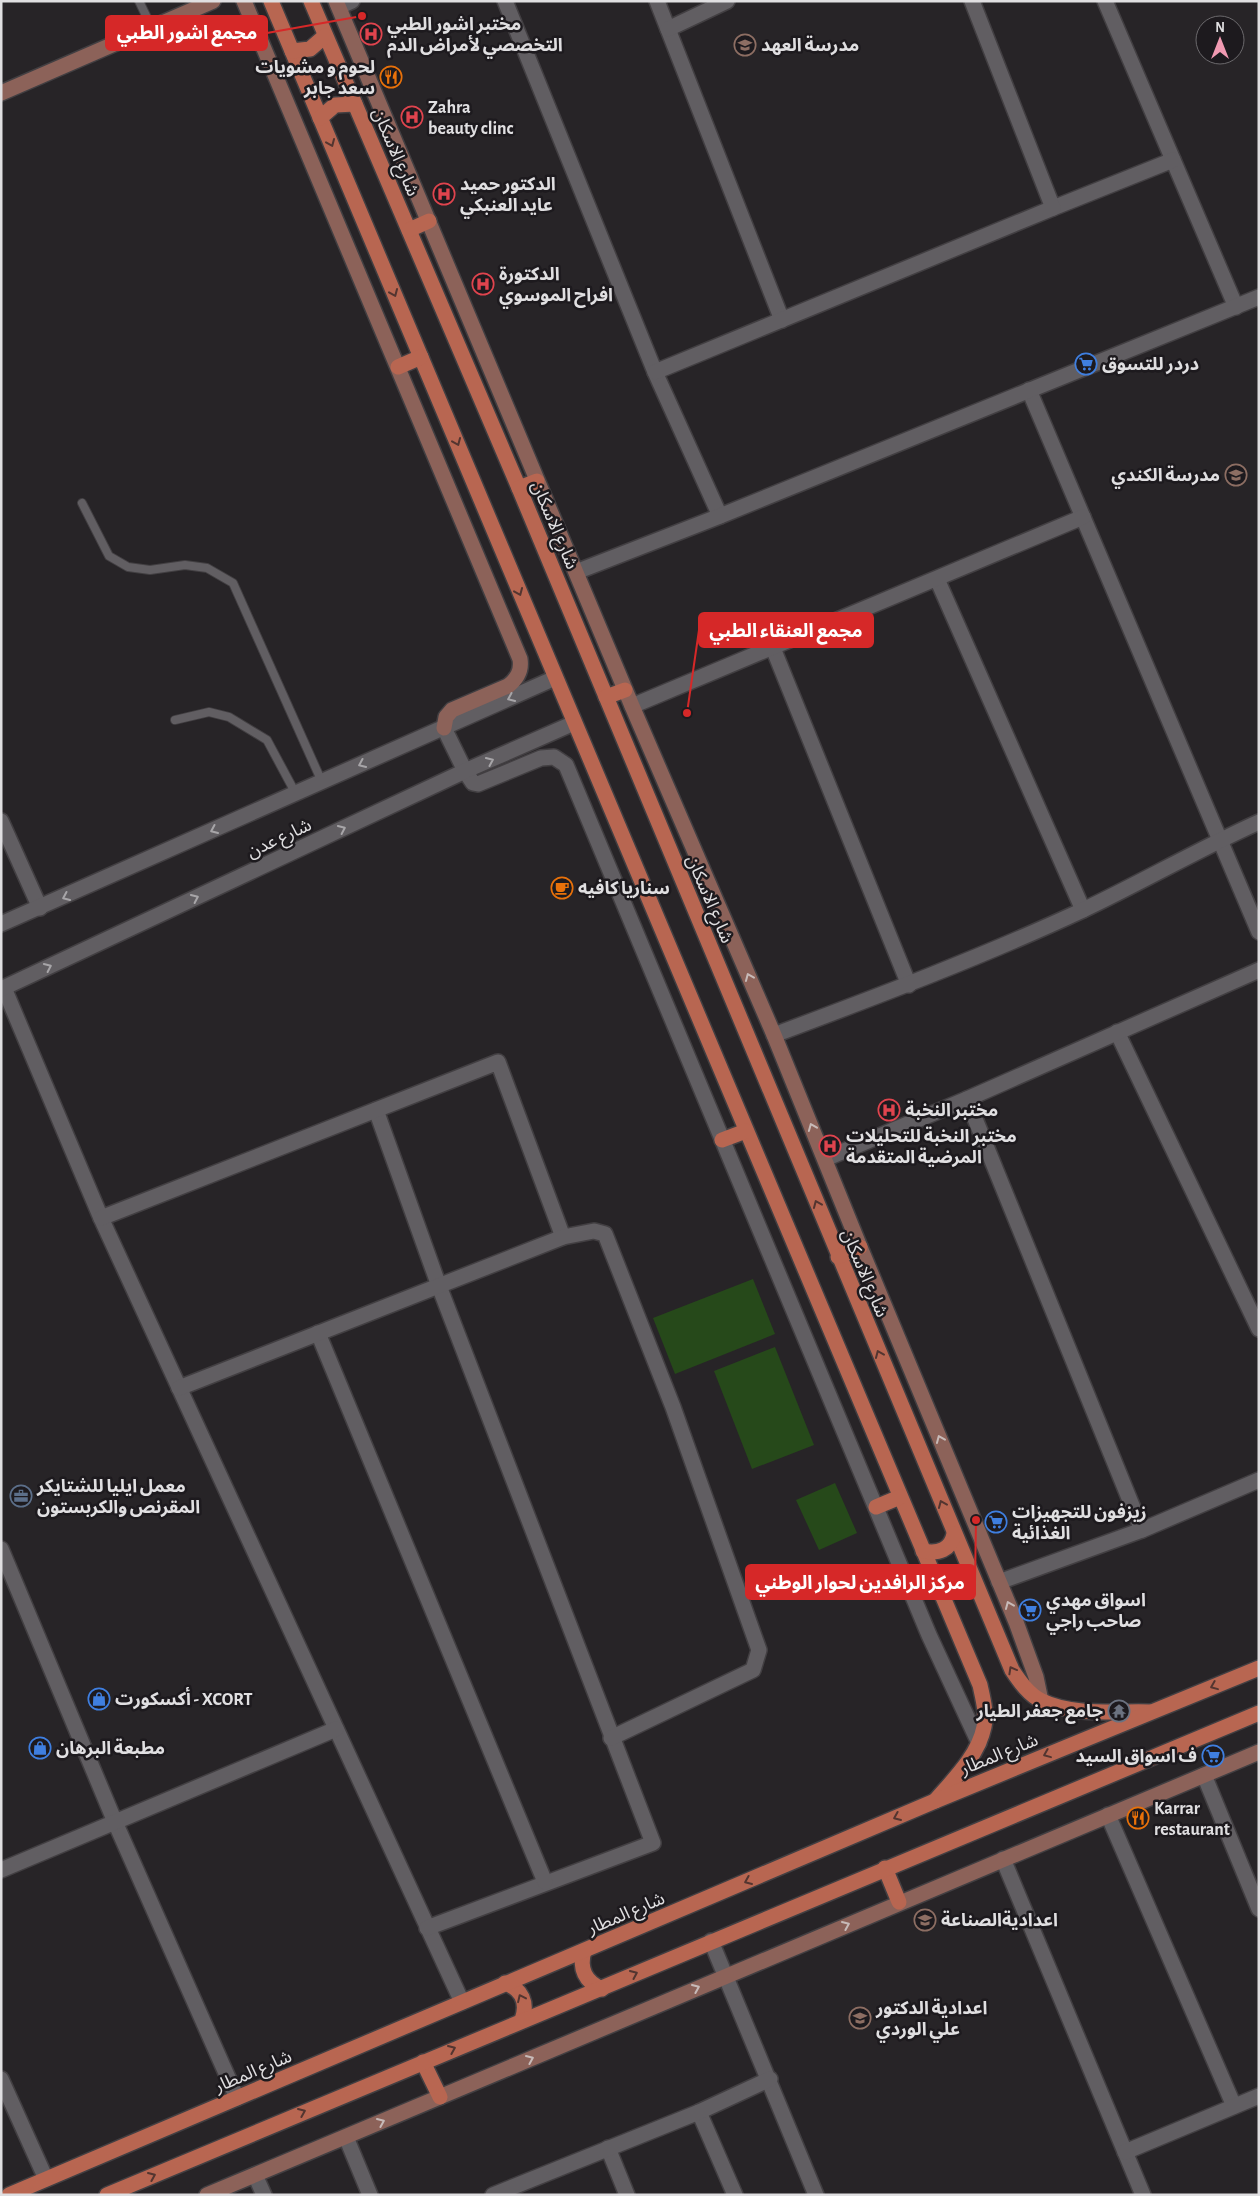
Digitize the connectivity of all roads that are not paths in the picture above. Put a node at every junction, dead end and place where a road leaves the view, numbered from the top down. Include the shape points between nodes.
1 (139, 1) edge
2 (213, 1) edge
3 (244, 1) edge
4 (271, 1) edge
5 (311, 1) edge
6 (505, 1) edge
7 (657, 1) edge
8 (727, 1) edge
9 (972, 1) edge
10 (1105, 1) edge
11 (342, 3) edge
12 (152, 28) junction
13 (668, 29) junction
14 (325, 36) junction
15 (292, 51) junction
16 (1, 93) edge
17 (354, 104) junction
18 (320, 118) junction
19 (1173, 160) junction
20 (1053, 208) junction
21 (428, 221) junction
22 (409, 230) junction
23 (1259, 297) edge
24 (1236, 307) junction
25 (782, 320) junction
26 (421, 356) junction
27 (398, 367) junction
28 (655, 372) junction
29 (1029, 390) junction
30 (537, 481) junction
31 (520, 488) junction
32 (82, 503) dead end
33 (720, 516) junction
34 (1083, 517) junction
35 (576, 572) junction
36 (937, 579) junction
37 (773, 648) junction
38 (555, 678) junction
39 (626, 690) junction
40 (606, 697) junction
41 (632, 706) junction
42 (175, 720) dead end
43 (574, 723) junction
44 (444, 728) junction
45 (465, 772) junction
46 (322, 782) junction
47 (296, 794) junction
48 (1, 821) edge
49 (1259, 822) edge
50 (1219, 840) junction
51 (40, 908) junction
52 (1083, 910) junction
53 (1, 924) edge
54 (1259, 932) edge
55 (1259, 970) edge
56 (909, 985) junction
57 (2, 988) edge
58 (1117, 1032) junction
59 (774, 1035) junction
60 (967, 1099) junction
61 (376, 1110) junction
62 (746, 1130) junction
63 (722, 1140) junction
64 (825, 1159) junction
65 (101, 1218) junction
66 (563, 1237) junction
67 (860, 1247) junction
68 (838, 1257) junction
69 (438, 1286) junction
70 (1259, 1328) edge
71 (318, 1333) junction
72 (179, 1388) junction
73 (1259, 1480) edge
74 (900, 1497) junction
75 (876, 1507) junction
76 (1142, 1530) junction
77 (954, 1534) junction
78 (1, 1549) edge
79 (923, 1552) junction
80 (973, 1578) junction
81 (999, 1582) junction
82 (941, 1594) junction
83 (1259, 1668) edge
84 (1041, 1701) junction
85 (1150, 1712) junction
86 (1259, 1713) edge
87 (336, 1729) junction
88 (611, 1738) junction
89 (979, 1743) junction
90 (1259, 1752) edge
91 (1204, 1775) junction
92 (935, 1801) junction
93 (1108, 1815) junction
94 (115, 1822) junction
95 (1003, 1859) junction
96 (885, 1868) junction
97 (1, 1870) edge
98 (545, 1882) junction
99 (899, 1902) junction
100 (1259, 1909) edge
101 (427, 1928) junction
102 (711, 1941) junction
103 (584, 1951) junction
104 (726, 1976) junction
105 (505, 1983) junction
106 (602, 1989) junction
107 (462, 2002) junction
108 (522, 2020) junction
109 (423, 2062) junction
110 (1, 2079) edge
111 (770, 2079) junction
112 (1259, 2096) edge
113 (440, 2097) junction
114 (237, 2098) junction
115 (1234, 2106) junction
116 (699, 2112) junction
117 (346, 2137) junction
118 (608, 2148) junction
119 (1125, 2152) junction
120 (255, 2175) junction
121 (46, 2180) junction
122 (521, 2190) edge
123 (9, 2195) edge
124 (107, 2195) edge
125 (206, 2195) edge
126 (264, 2195) edge
127 (370, 2195) edge
128 (493, 2195) edge
129 (627, 2195) edge
130 (735, 2195) edge
131 (816, 2195) edge
132 (1143, 2195) edge

1 - 12 lane
2 - 12 street
3 - 27 street
4 - 15 main road
5 - 14 main road, شارع الاسكان
6 - 28 street
7 - 13 street
8 - 13 street
9 - 20 street
10 - 19 street
11 - 21 street
12 - 16 street
13 - 25 street
14 - 15 main road via 310,49
14 - 17 main road, شارع الاسكان
15 - 18 main road
17 - 18 main road via 334,105
17 - 22 main road, شارع الاسكان
18 -> 26 main road
19 - 20 street
19 - 24 street
20 - 25 street
21 - 22 main road
21 - 30 street
22 - 31 main road, شارع الاسكان
23 - 24 street
24 - 29 street
25 - 28 street
26 - 27 main road
26 -> 38 main road
27 - 44 street via 521,664 518,676 508,686 452,710 446,717
28 - 33 street
29 - 33 street
29 - 34 street
30 - 31 main road
30 - 35 street
31 - 40 main road, شارع الاسكان
32 - 46 lane via 109,556 128,567 150,570 185,565 207,568 233,583
33 - 35 street
34 - 36 street
34 - 50 street
35 - 39 street
36 - 37 street
36 - 52 street
37 - 41 street
37 - 56 street
38 - 43 main road
38 -> 44 street, شارع عدن
39 - 40 main road
39 - 41 street
68 -> 40 main road, شارع الاسكان
59 -> 41 street
42 - 47 lane via 209,712 229,717 267,740
45 -> 43 street, شارع عدن
43 - 62 main road
44 - 45 street
44 -> 46 street, شارع عدن
57 -> 45 street, شارع عدن
45 - 63 street via 471,782 478,784 542,758 554,757 566,766
46 - 47 street, شارع عدن
47 -> 51 street, شارع عدن
48 - 51 street
49 - 50 street
50 - 52 street
50 - 54 street
51 - 53 street, شارع عدن
52 - 56 street
55 - 58 street
56 - 59 street
57 - 65 street
58 - 60 street
58 - 70 street
64 -> 59 street
60 - 64 street
60 - 76 street
61 - 65 street
61 - 66 street via 498,1062
61 - 69 street
62 - 63 main road
62 - 74 main road
63 - 75 street
64 - 67 street
65 - 72 street
66 - 69 street
66 - 88 street via 594,1231 606,1234 673,1407 759,1650 754,1670
67 - 68 main road
81 -> 67 street
77 -> 68 main road, شارع الاسكان
69 - 71 street
69 - 88 street
71 - 72 street
71 - 98 street
72 - 87 street
73 - 76 street
74 - 75 main road
74 - 79 main road
75 - 89 street via 929,1635
76 - 81 street
77 - 79 main road via 949,1546 942,1551
77 - 80 main road, شارع الاسكان
78 - 94 street
79 - 82 main road
80 - 82 main road via 954,1578
84 -> 80 main road, شارع الاسكان via 1023,1687 1012,1670
84 -> 81 street via 1028,1653
82 - 89 main road via 980,1685 985,1708
83 -> 85 main road, شارع المطار
84 - 85 main road, شارع الاسكان via 1076,1711
85 -> 92 main road, شارع المطار
86 - 96 main road
87 - 94 street
87 - 101 street
88 - 98 street via 653,1843
89 - 92 main road via 965,1766
90 - 91 street
91 - 93 street
91 - 100 street
92 -> 103 main road, شارع المطار
93 - 95 street
93 - 115 street
94 - 97 street
94 - 114 street
95 - 99 street
95 - 119 street
96 - 99 main road
96 - 102 main road
98 - 101 street
104 -> 99 street
101 - 107 street
102 - 104 street
106 -> 102 main road
103 - 105 main road, شارع المطار
103 - 106 main road via 584,1974
104 - 111 street
113 -> 104 street
105 - 107 main road, شارع المطار
108 -> 105 main road via 525,2007 521,1994
106 - 108 main road
107 - 114 main road, شارع المطار
109 -> 108 main road
109 - 113 main road
124 -> 109 main road
110 - 121 street
111 - 116 street
111 - 131 street
112 - 115 street
117 -> 113 street
114 - 121 main road, شارع المطار
115 - 119 street
116 - 118 street
116 - 130 street
117 - 120 street
117 - 127 street
118 - 122 street
118 - 129 street
119 - 132 street
120 - 125 street
120 - 126 street
121 - 123 main road, شارع المطار
122 - 128 street

